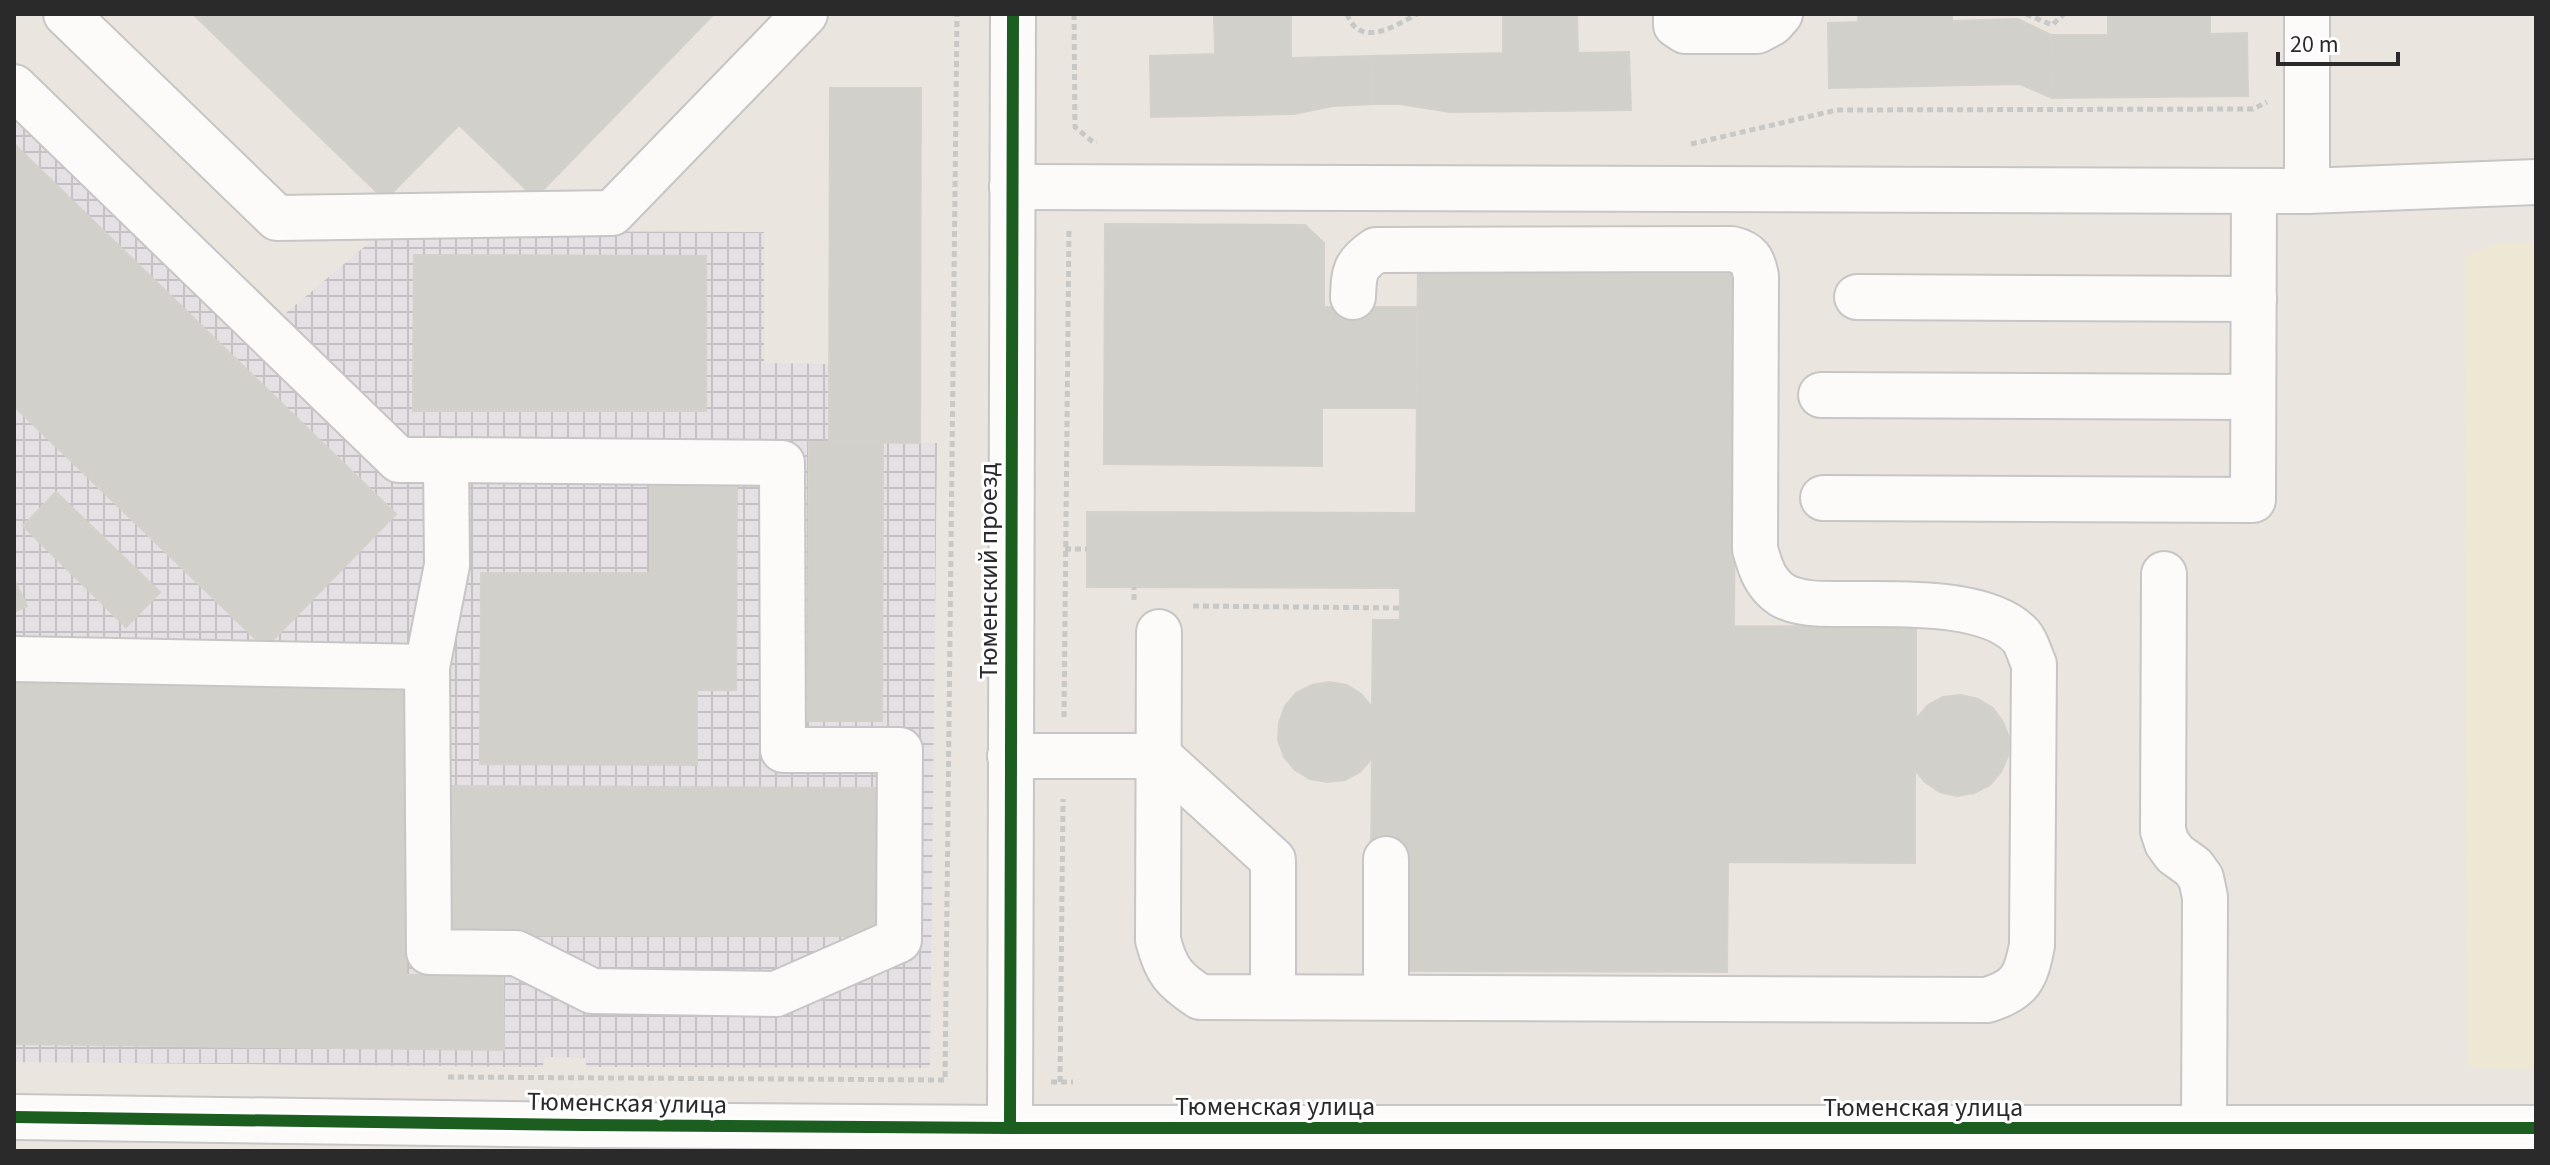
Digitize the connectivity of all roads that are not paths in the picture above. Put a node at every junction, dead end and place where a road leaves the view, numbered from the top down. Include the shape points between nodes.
1 (66, 14) edge
2 (805, 14) edge
3 (1013, 14) edge
4 (1676, 14) edge
5 (1780, 14) edge
6 (2307, 14) edge
7 (14, 87) edge
8 (2536, 182) edge
9 (1012, 187) junction
10 (2254, 191) junction
11 (2307, 191) junction
12 (1353, 297) dead end
13 (1857, 297) dead end
14 (2254, 299) junction
15 (1821, 395) dead end
16 (2253, 397) junction
17 (446, 460) junction
18 (1823, 498) dead end
19 (2164, 574) dead end
20 (1161, 615) road end
21 (14, 659) edge
22 (427, 667) junction
23 (1010, 756) junction
24 (1159, 756) junction
25 (1386, 859) dead end
26 (1273, 997) junction
27 (1386, 997) junction
28 (14, 1117) edge
29 (1010, 1128) junction
30 (2204, 1128) junction
31 (2536, 1128) edge
32 (584, 1138) edge
33 (1376, 1140) edge
34 (1887, 1140) edge

1 - 2 street via 277,218 612,213
3 - 9 street, Тюменский проезд
4 - 5 street via 1676,25 1685,31 1757,31
6 - 11 street
7 - 17 street via 399,460
8 - 11 street
9 - 10 street
9 - 23 street, Тюменский проезд
10 - 11 street
10 - 14 street
12 - 27 street via 1358,265 1376,250 1744,252 1754,261 1756,276 1755,549 1768,582 1784,596 1812,604 1964,609 1997,620 2021,636 2034,664 2032,945 2028,970 2006,994 1987,1000
13 - 14 street
14 - 16 street
15 - 16 street
16 - 18 street via 2253,500
17 - 22 street via 447,565
17 - 22 street via 782,463 783,750 900,750 899,940 776,994 592,991 516,953 429,952
19 - 30 street via 2163,831 2175,854 2201,878 2205,897
20 - 24 street
21 - 22 street
23 - 24 street
23 - 29 street, Тюменский проезд
24 - 26 street via 1273,860
24 - 26 street via 1158,940 1164,963 1177,981 1200,997
25 - 27 street
26 - 27 street
28 - 32 street, Тюменская улица
29 - 32 street, Тюменская улица
29 - 33 street, Тюменская улица
30 - 31 street, Тюменская улица
30 - 34 street, Тюменская улица
33 - 34 street, Тюменская улица

